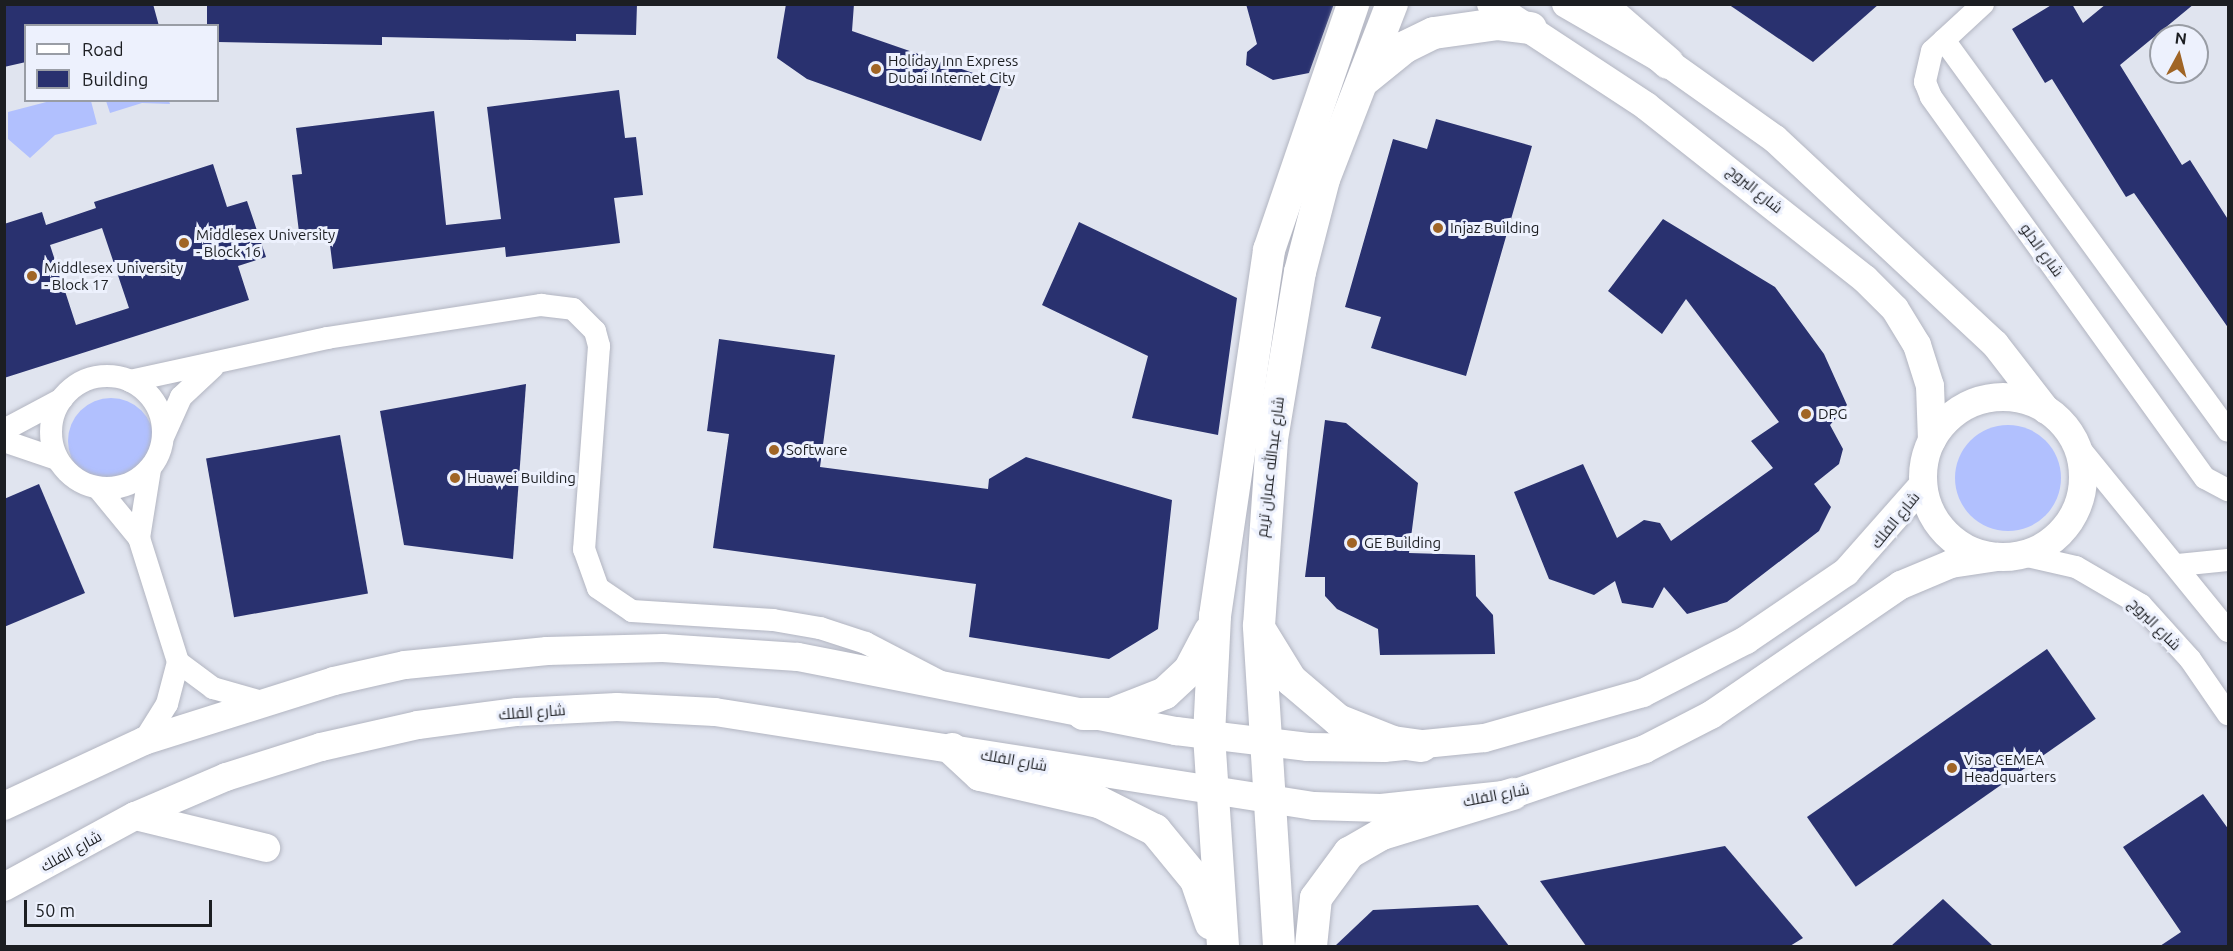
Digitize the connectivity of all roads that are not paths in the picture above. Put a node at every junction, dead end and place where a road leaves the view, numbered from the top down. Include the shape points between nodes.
1 (1392, 4) edge
2 (1491, 4) edge
3 (1566, 4) edge
4 (1600, 4) edge
5 (1983, 4) edge
6 (1346, 12) edge
7 (1531, 28) junction
8 (1944, 40) junction
9 (1668, 63) junction
10 (1356, 88) junction
11 (234, 358) junction
12 (130, 381) junction
13 (62, 399) junction
14 (2046, 410) junction
15 (4, 430) edge
16 (2229, 431) edge
17 (164, 435) junction
18 (1932, 440) junction
19 (4, 441) edge
20 (2076, 444) junction
21 (57, 459) junction
22 (150, 470) junction
23 (1923, 485) junction
24 (98, 488) junction
25 (2229, 490) edge
26 (139, 538) junction
27 (2010, 556) junction
28 (2229, 560) edge
29 (2178, 565) junction
30 (1215, 616) junction
31 (2228, 621) edge
32 (1259, 626) junction
33 (178, 662) junction
34 (949, 687) junction
35 (262, 702) junction
36 (1083, 714) junction
37 (2229, 714) edge
38 (1209, 735) junction
39 (144, 741) junction
40 (1267, 743) junction
41 (1422, 746) junction
42 (952, 749) junction
43 (1212, 793) junction
44 (1513, 794) junction
45 (1270, 800) junction
46 (4, 806) edge
47 (135, 816) junction
48 (266, 848) dead end
49 (4, 887) edge
50 (1221, 946) edge
51 (1279, 946) edge
52 (1311, 946) edge

1 - 10 main road, شارع عبدالله عمران تريم
2 - 7 street, شارع البروج
3 - 9 street
4 - 9 main road
5 - 8 street, شارع الدلو
6 - 30 main road via 1269,250
7 - 10 main road via 1498,24 1434,33 1378,65
7 - 18 street, شارع البروج via 1717,158 1872,286 1917,345 1930,386
8 - 16 street
8 - 25 street, شارع الدلو via 1926,66 1931,97 2205,478
9 - 14 street via 1825,182 1995,344
10 - 32 main road, شارع عبدالله عمران تريم via 1324,179 1287,346 1264,501
11 - 12 street
11 - 17 street via 194,381 170,415
11 - 34 street via 519,309 558,304 573,309 587,319 599,346 584,549 588,570 613,602 632,611 772,620 820,628 910,662
12 - 13 street via 93,378
12 - 17 street via 156,403
13 - 15 street
13 - 21 street via 52,428
14 - 18 street via 2022,399 1970,404
14 - 20 street
17 - 22 street
18 - 23 street
19 - 21 street
20 - 27 street via 2083,471 2073,515 2049,543
20 - 29 street
21 - 24 street via 74,478
22 - 24 street via 117,488
22 - 26 street
23 - 27 street via 1931,512 1947,534 1970,550
23 - 41 street, شارع الفلك via 1895,523 1846,572 1695,668 1546,725
24 - 26 street
26 - 33 street
27 - 37 street, شارع البروج via 2076,567 2141,605 2190,659
27 - 44 street, شارع الفلك via 1951,564 1901,585 1711,716 1645,749
28 - 29 street
29 - 31 street
30 - 36 main road via 1189,671 1165,693 1112,714
30 - 38 main road
32 - 40 main road, شارع عبدالله عمران تريم
32 - 41 main road via 1273,654 1313,703 1365,733
33 - 35 street via 213,688
33 - 39 street via 167,704
34 - 35 street, شارع الفلك via 798,657 605,649 405,665
34 - 36 street, شارع الفلك
35 - 39 street, شارع الفلك
36 - 38 street, شارع الفلك
38 - 40 street, شارع الفلك
38 - 43 main road
39 - 46 street, شارع الفلك
40 - 41 street, شارع الفلك
40 - 45 main road, شارع عبدالله عمران تريم
42 - 43 street, شارع الفلك
42 - 47 street, شارع الفلك via 715,712 617,708 517,712 418,725 321,747 226,777
42 - 50 main road via 980,775 1099,802 1155,830 1196,880
43 - 45 street, شارع الفلك
43 - 50 main road
44 - 45 street, شارع الفلك via 1381,808
44 - 52 main road via 1382,834 1349,853 1316,898
45 - 51 main road, شارع عبدالله عمران تريم
47 - 48 street
47 - 49 street, شارع الفلك

